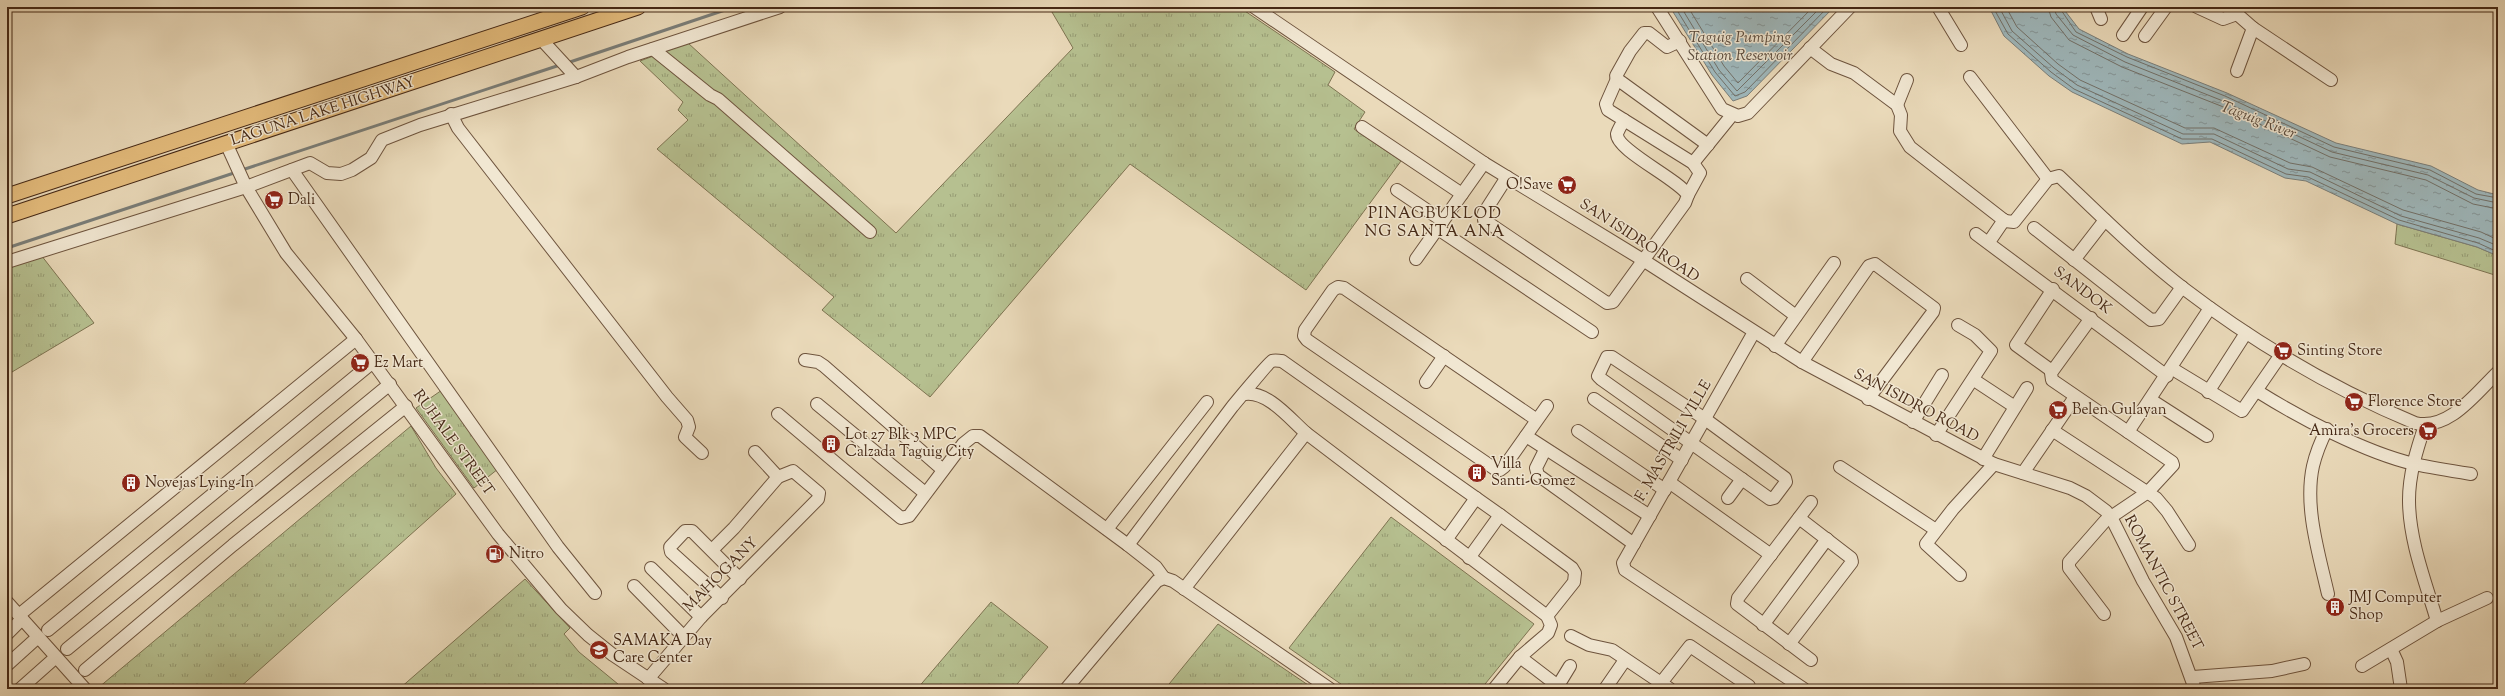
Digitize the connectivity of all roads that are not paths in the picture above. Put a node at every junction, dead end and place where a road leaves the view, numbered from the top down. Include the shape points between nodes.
1 (582, 7) edge
2 (638, 7) edge
3 (780, 7) edge
4 (1254, 7) edge
5 (1657, 7) edge
6 (1850, 7) edge
7 (1938, 7) edge
8 (2096, 7) edge
9 (2142, 7) edge
10 (2166, 7) edge
11 (2197, 7) edge
12 (2237, 10) edge
13 (2101, 19) dead end
14 (2253, 28) junction
15 (2123, 36) dead end
16 (2145, 36) dead end
17 (541, 39) junction
18 (1680, 41) junction
19 (1961, 45) dead end
20 (1810, 48) junction
21 (653, 49) junction
22 (2237, 72) dead end
23 (575, 76) junction
24 (1970, 77) dead end
25 (1617, 79) junction
26 (1907, 80) dead end
27 (2332, 80) dead end
28 (1897, 105) junction
29 (451, 114) junction
30 (1732, 115) junction
31 (1624, 120) junction
32 (1362, 127) dead end
33 (226, 144) junction
34 (1708, 145) junction
35 (1484, 163) junction
36 (1693, 163) junction
37 (292, 170) junction
38 (1507, 177) junction
39 (2048, 179) junction
40 (244, 183) junction
41 (1397, 190) dead end
42 (1462, 194) junction
43 (1688, 195) junction
44 (7, 196) edge
45 (7, 216) edge
46 (2004, 220) junction
47 (2105, 220) junction
48 (1440, 225) junction
49 (2034, 228) dead end
50 (870, 232) dead end
51 (1976, 234) dead end
52 (1989, 242) junction
53 (1416, 259) dead end
54 (1643, 260) junction
55 (2074, 260) junction
56 (7, 262) edge
57 (1834, 263) dead end
58 (1747, 279) dead end
59 (2182, 287) junction
60 (2052, 289) junction
61 (2210, 308) junction
62 (1796, 316) junction
63 (2092, 318) junction
64 (1958, 325) dead end
65 (1592, 332) dead end
66 (1754, 332) junction
67 (2246, 333) junction
68 (356, 339) junction
69 (1775, 346) junction
70 (1444, 356) junction
71 (2280, 356) junction
72 (805, 360) dead end
73 (373, 362) junction
74 (1802, 362) junction
75 (2052, 371) junction
76 (2169, 372) junction
77 (2498, 372) edge
78 (1942, 375) dead end
79 (1974, 380) junction
80 (1426, 382) dead end
81 (390, 384) junction
82 (2028, 388) dead end
83 (2257, 391) junction
84 (2208, 392) junction
85 (1245, 394) junction
86 (2075, 396) junction
87 (1868, 399) junction
88 (1594, 400) dead end
89 (2151, 400) junction
90 (1207, 402) dead end
91 (817, 404) dead end
92 (406, 406) junction
93 (1547, 406) dead end
94 (2015, 407) junction
95 (778, 414) dead end
96 (1705, 419) junction
97 (1537, 420) junction
98 (1913, 422) junction
99 (2425, 425) junction
100 (2327, 428) junction
101 (2052, 430) junction
102 (1578, 431) dead end
103 (2128, 432) junction
104 (1306, 433) junction
105 (1936, 435) junction
106 (1526, 436) junction
107 (2207, 436) dead end
108 (1691, 443) junction
109 (1545, 450) junction
110 (755, 452) dead end
111 (702, 454) dead end
112 (1983, 459) junction
113 (1682, 460) junction
114 (1994, 464) junction
115 (2413, 464) junction
116 (1840, 467) dead end
117 (943, 470) junction
118 (2023, 473) junction
119 (2471, 474) dead end
120 (778, 477) junction
121 (1742, 479) junction
122 (1667, 486) junction
123 (2148, 492) junction
124 (925, 494) junction
125 (1476, 498) junction
126 (1728, 498) dead end
127 (1812, 502) dead end
128 (1500, 514) junction
129 (1650, 516) junction
130 (2110, 516) junction
131 (1800, 518) junction
132 (1107, 529) junction
133 (1936, 530) junction
134 (1827, 539) junction
135 (1446, 540) junction
136 (1634, 544) junction
137 (1128, 545) junction
138 (2189, 545) dead end
139 (712, 550) junction
140 (1771, 555) junction
141 (1469, 558) junction
142 (651, 568) dead end
143 (1960, 576) dead end
144 (1164, 578) junction
145 (740, 579) junction
146 (634, 586) dead end
147 (1184, 589) junction
148 (595, 593) dead end
149 (2328, 594) dead end
150 (722, 598) junction
151 (2487, 598) dead end
152 (7, 602) edge
153 (2104, 614) dead end
154 (1547, 616) junction
155 (21, 617) junction
156 (701, 618) junction
157 (2437, 621) junction
158 (1763, 625) junction
159 (48, 630) dead end
160 (7, 634) edge
161 (683, 636) junction
162 (1571, 636) dead end
163 (38, 637) junction
164 (1789, 644) junction
165 (67, 649) dead end
166 (2391, 649) junction
167 (56, 657) junction
168 (1520, 657) junction
169 (1626, 660) junction
170 (1811, 660) dead end
171 (2304, 664) dead end
172 (7, 665) edge
173 (1570, 666) dead end
174 (2362, 666) dead end
175 (85, 670) dead end
176 (648, 679) junction
177 (1666, 686) edge
178 (1749, 686) dead end
179 (2192, 686) edge
180 (80, 687) edge
181 (1557, 688) edge
182 (20, 689) edge
183 (664, 689) edge
184 (1066, 689) edge
185 (1330, 689) edge
186 (1494, 689) edge
187 (1605, 689) edge
188 (1804, 689) edge
189 (2401, 689) edge

1 - 44 main road, LAGUNA LAKE HIGHWAY
2 - 17 main road, LAGUNA LAKE HIGHWAY
3 - 21 street
4 - 35 street, SAN ISIDRO ROAD
5 - 18 street
6 - 20 street
7 - 19 street
8 - 13 street
9 - 15 street
10 - 16 street
11 - 12 street via 2223,19
12 - 14 street
14 - 22 street
14 - 27 street
17 - 23 street
17 - 33 main road, LAGUNA LAKE HIGHWAY
18 - 25 street via 1667,47 1649,33 1641,35 1620,66
18 - 30 street via 1722,109
20 - 28 street via 1831,64 1854,73
20 - 30 street via 1748,113
21 - 23 street
21 - 50 street via 718,99
23 - 29 street
24 - 39 street
25 - 31 street via 1606,106
25 - 34 street
26 - 28 street
28 - 46 street via 1901,115 1900,131 1910,147
29 - 37 street via 382,140 371,158 341,174 327,173 310,163
29 - 111 street via 458,128 541,236 687,420 689,427 685,437
30 - 34 street
31 - 36 street
31 - 43 street via 1617,134 1618,139 1679,185
32 - 42 street
33 - 40 street, RUHALE STREET
33 - 45 main road, LAGUNA LAKE HIGHWAY
34 - 36 street
35 - 38 street, SAN ISIDRO ROAD
35 - 42 street
36 - 43 street via 1700,173
37 - 40 street
37 - 148 street via 558,547
38 - 54 street, SAN ISIDRO ROAD
38 - 54 street via 1484,214 1484,220 1607,303 1613,302
39 - 46 street via 2014,222
39 - 47 street via 2059,176
40 - 56 street
40 - 68 street, RUHALE STREET via 286,253
41 - 48 street
42 - 48 street
43 - 54 street via 1685,203
46 - 52 street
47 - 55 street
47 - 59 street
48 - 53 street
48 - 65 street
49 - 55 street
51 - 52 street, SANDOK
52 - 60 street, SANDOK
54 - 66 street, SAN ISIDRO ROAD
55 - 59 street via 2151,320 2159,319
57 - 62 street
58 - 62 street
59 - 61 street
60 - 63 street, SANDOK
60 - 75 street via 2016,345
61 - 67 street
61 - 76 street
62 - 69 street
63 - 75 street
63 - 76 street, SANDOK
64 - 79 street via 1974,335 1991,351
66 - 69 street, SAN ISIDRO ROAD
66 - 96 street, F. MASTRILI VILLE
67 - 71 street
67 - 84 street
68 - 73 street, RUHALE STREET
68 - 155 street
69 - 74 street, SAN ISIDRO ROAD
70 - 80 street
70 - 97 street
70 - 106 street via 1344,288 1338,287 1333,290 1305,330 1304,336 1489,465 1500,470
71 - 83 street
71 - 99 street via 2356,397
72 - 117 street via 818,362 824,366
73 - 81 street, RUHALE STREET
73 - 159 street
74 - 87 street, SAN ISIDRO ROAD
74 - 87 street via 1869,266 1875,264 1934,308
75 - 86 street via 2052,380
76 - 84 street, SANDOK
76 - 89 street
77 - 99 street via 2451,416 2439,423
78 - 98 street
79 - 94 street
79 - 105 street
81 - 92 street, RUHALE STREET
81 - 165 street
82 - 94 street
83 - 84 street, SANDOK via 2242,411
83 - 100 street
85 - 104 street via 1253,392 1264,398
85 - 125 street via 1269,363 1273,360 1282,361
85 - 137 street via 1232,407
86 - 101 street
86 - 103 street
87 - 98 street, SAN ISIDRO ROAD
88 - 113 street
89 - 103 street
89 - 107 street
90 - 132 street
91 - 124 street
92 - 175 street via 232,545
92 - 176 street, RUHALE STREET via 498,534 561,609 613,655
93 - 97 street
94 - 112 street
95 - 124 street via 901,518 909,516
96 - 108 street, F. MASTRILI VILLE
96 - 108 street via 1612,357 1607,357 1598,376
96 - 121 street via 1786,479 1772,499
97 - 106 street
98 - 105 street, SAN ISIDRO ROAD
99 - 115 street
100 - 115 street
100 - 149 street via 2313,467 2311,488 2316,541
101 - 118 street
101 - 123 street
102 - 122 street
103 - 123 street via 2173,464
104 - 135 street
104 - 147 street
105 - 112 street, SAN ISIDRO ROAD
106 - 109 street
108 - 113 street, F. MASTRILI VILLE
108 - 121 street
109 - 129 street
109 - 136 street via 1536,468 1538,475
110 - 120 street
112 - 114 street, SAN ISIDRO ROAD
113 - 122 street, F. MASTRILI VILLE
114 - 118 street, SAN ISIDRO ROAD
114 - 133 street
115 - 119 street
115 - 157 street via 2409,500 2412,526 2420,565
116 - 133 street
117 - 124 street
117 - 132 street via 968,439 980,436
118 - 130 street, ROMANTIC STREET via 2070,488 2086,496
120 - 139 street
120 - 145 street, MAHOGANY via 793,471 819,495
121 - 126 street
122 - 129 street, F. MASTRILI VILLE
122 - 140 street
123 - 130 street
123 - 138 street via 2168,511
125 - 128 street
125 - 135 street
127 - 131 street
128 - 141 street
128 - 154 street via 1575,573 1574,582
129 - 136 street, F. MASTRILI VILLE
130 - 153 street via 2084,543 2070,560 2068,567
130 - 179 street, ROMANTIC STREET via 2143,581 2176,636
131 - 134 street
131 - 140 street
132 - 137 street
133 - 143 street via 1926,544
134 - 158 street
134 - 164 street via 1851,558 1851,567
135 - 141 street
136 - 188 street, F. MASTRILI VILLE via 1623,563 1625,570
137 - 144 street via 1156,567
139 - 145 street
139 - 150 street via 688,530 669,550
140 - 158 street via 1738,598 1737,604
141 - 154 street
142 - 156 street
144 - 147 street
144 - 184 street via 1157,581
145 - 150 street, MAHOGANY
146 - 161 street
147 - 185 street
150 - 156 street, MAHOGANY
151 - 157 street
152 - 155 street
154 - 168 street via 1551,625 1548,633
155 - 160 street
155 - 163 street
156 - 161 street, MAHOGANY
157 - 166 street
158 - 164 street
161 - 176 street, MAHOGANY
162 - 169 street via 1589,645 1612,650
163 - 167 street
163 - 172 street
164 - 170 street
166 - 174 street
166 - 189 street via 2397,662
167 - 180 street
167 - 182 street
168 - 181 street
168 - 186 street
169 - 177 street
169 - 187 street
171 - 179 street
173 - 181 street
176 - 183 street, RUHALE STREET
177 - 178 street via 1690,646

